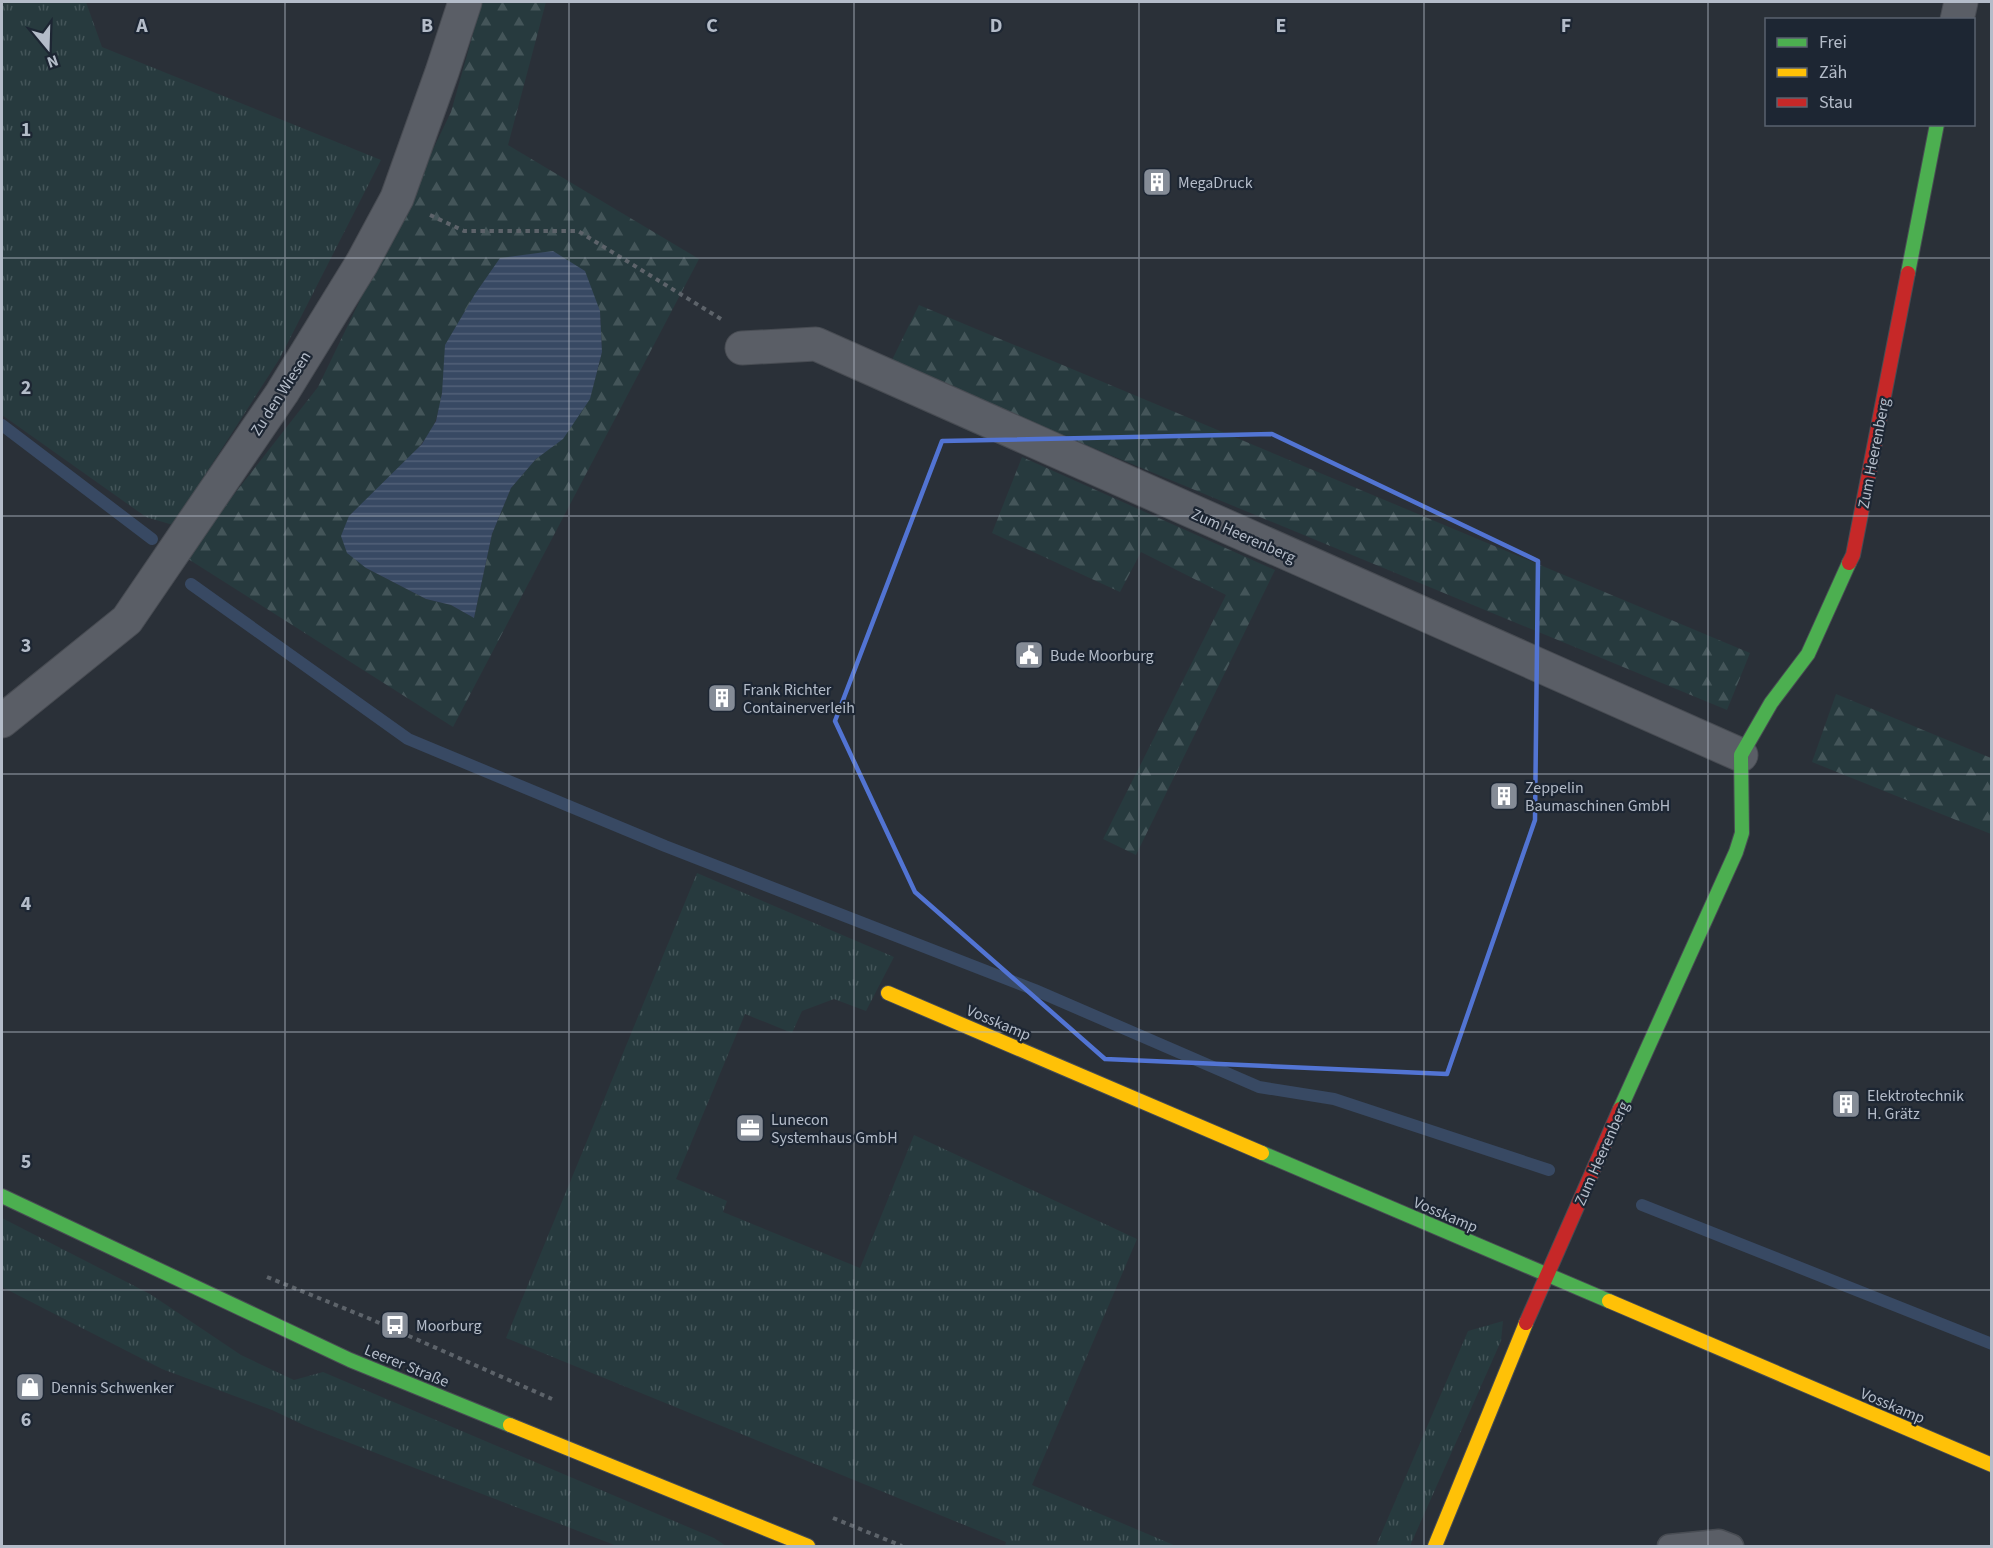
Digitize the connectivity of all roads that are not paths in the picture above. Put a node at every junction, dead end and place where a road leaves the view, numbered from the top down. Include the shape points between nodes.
1 (465, 2) edge
2 (1960, 2) edge
3 (1957, 18) edge
4 (1936, 126) edge
5 (742, 348) road end
6 (2, 721) edge
7 (1741, 756) junction
8 (888, 993) dead end
9 (2, 1196) edge
10 (1546, 1274) junction
11 (1992, 1465) edge
12 (808, 1546) edge
13 (1435, 1546) edge
14 (1669, 1546) edge
15 (1732, 1546) edge

1 - 6 street, Zu den Wiesen via 397,198 282,393 127,620
2 - 3 street
4 - 7 street, Zum Heerenberg via 1853,555 1808,654 1771,703
5 - 7 street, Zum Heerenberg via 816,344
7 - 10 street, Zum Heerenberg via 1742,834 1736,852
8 - 10 street, Vosskamp
9 - 12 street, Leerer Straße via 350,1360
10 - 11 street, Vosskamp
10 - 13 street, Zum Heerenberg
14 - 15 lane via 1719,1540

